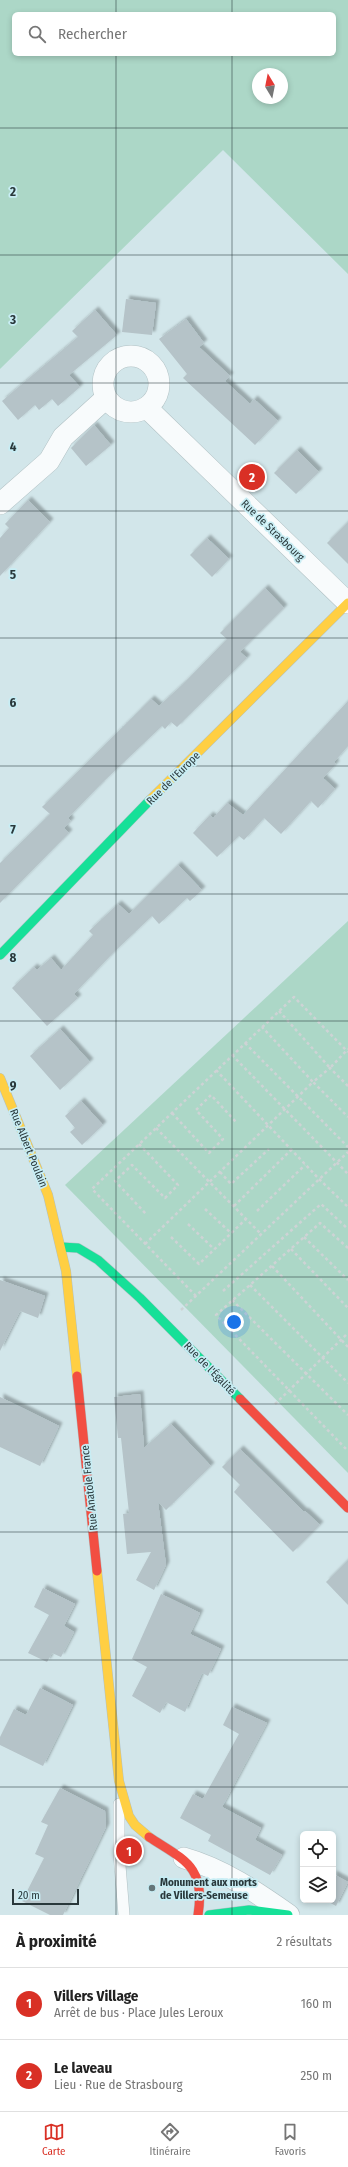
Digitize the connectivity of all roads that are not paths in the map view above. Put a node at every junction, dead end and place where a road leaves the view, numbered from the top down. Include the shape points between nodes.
1 (106, 398) junction
2 (147, 408) junction
3 (0, 504) edge
4 (348, 603) edge
5 (0, 955) edge
6 (0, 1078) edge
7 (48, 1195) joint
8 (61, 1247) junction
9 (348, 1508) edge
10 (120, 1781) junction
11 (184, 1858) junction
12 (124, 1915) edge
13 (198, 1915) edge
14 (209, 1915) edge
15 (289, 1915) edge

1 - 2 street via 116,408 129,413
1 - 2 street via 103,380 111,364 119,358 138,356 153,366 158,374 158,393
1 - 3 street via 63,437 49,460
2 - 4 street, Rue de Strasbourg
4 - 5 street, Rue de l'Europe
6 - 7 street, Rue Albert Poulain
7 - 8 street, Rue Anatole France
8 - 9 street, Rue de l'Égalité via 78,1248 98,1260 167,1324
8 - 10 street, Rue Anatole France via 67,1279
10 - 11 street, Rue Anatole France via 124,1804 134,1824 152,1841
10 - 12 lane via 118,1824
11 - 13 street via 197,1878 200,1889
11 - 15 street via 207,1865 258,1893
14 - 15 street via 232,1910 258,1909

